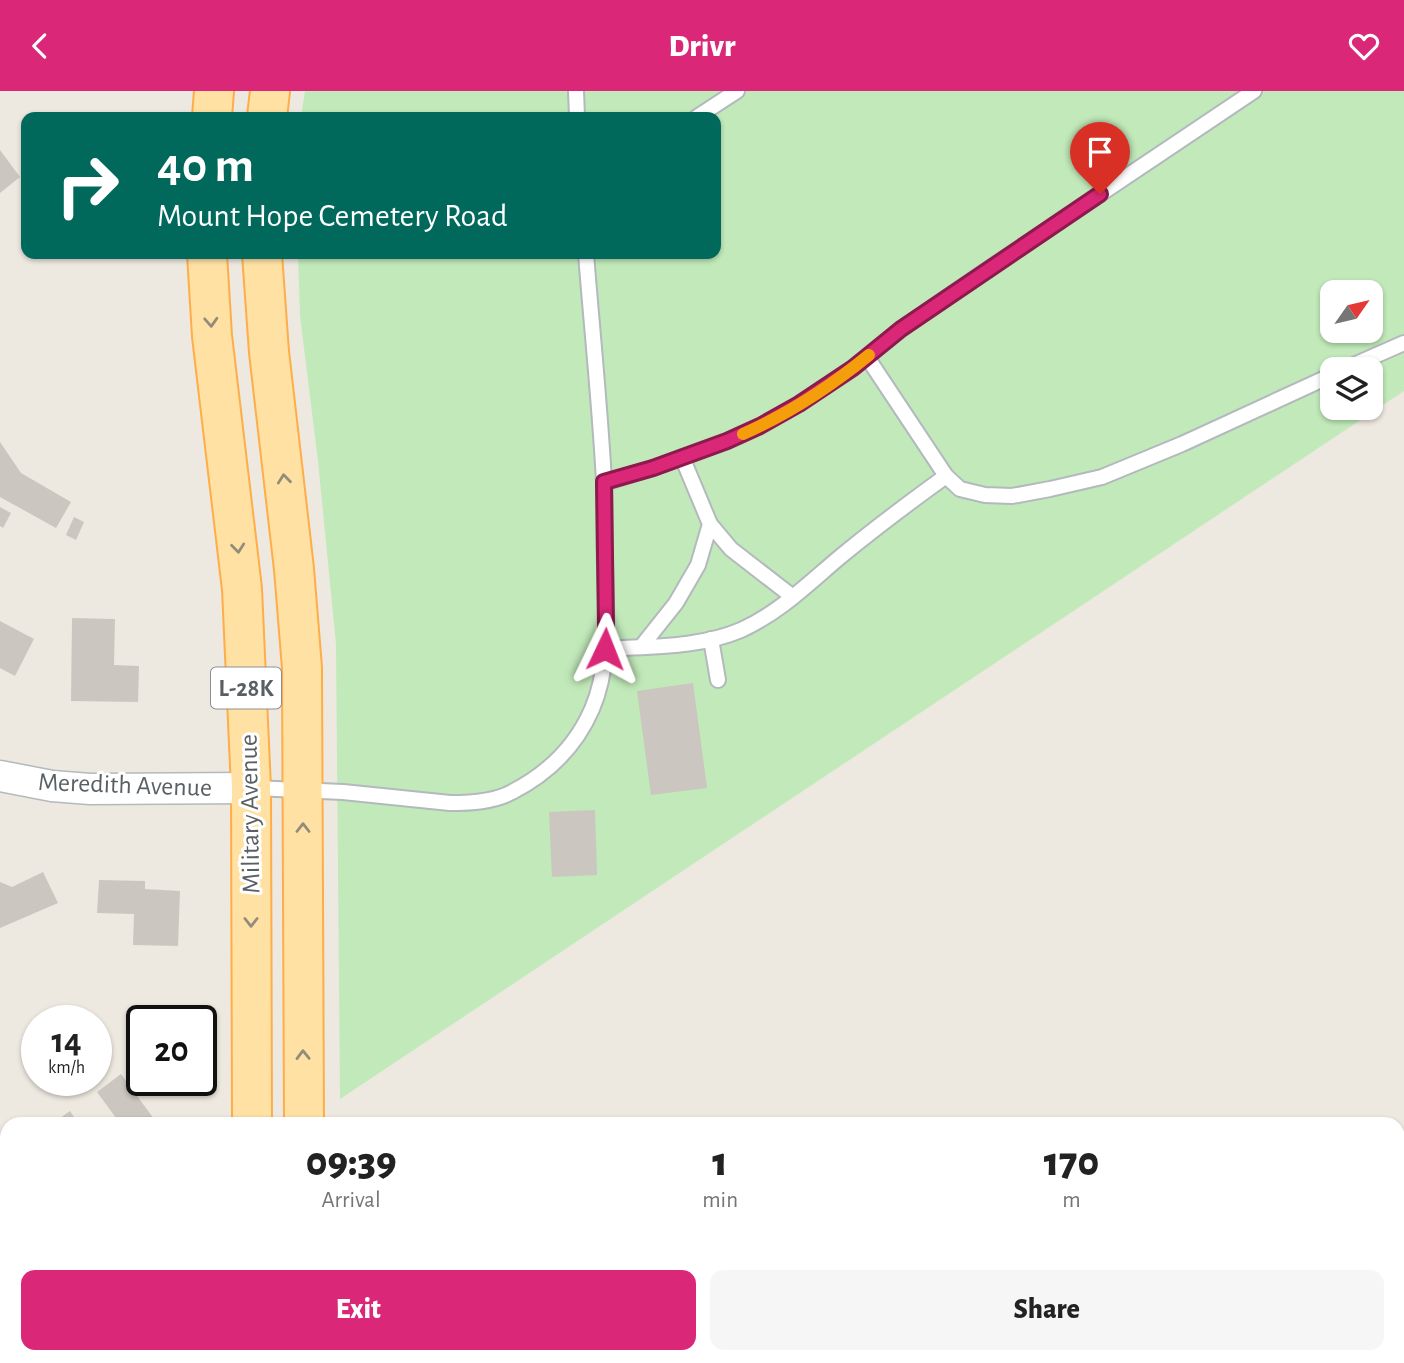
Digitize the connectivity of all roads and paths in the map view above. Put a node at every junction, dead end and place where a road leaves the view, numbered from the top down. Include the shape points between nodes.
1 (214, 91) edge
2 (270, 91) edge
3 (576, 91) edge
4 (737, 91) edge
5 (1254, 91) edge
6 (212, 112) edge
7 (268, 112) edge
8 (577, 112) edge
9 (704, 112) edge
10 (207, 259) edge
11 (262, 259) edge
12 (586, 259) edge
13 (1404, 343) edge
14 (867, 357) junction
15 (1372, 357) edge
16 (1320, 381) edge
17 (682, 457) junction
18 (946, 476) junction
19 (604, 482) junction
20 (710, 524) junction
21 (793, 597) junction
22 (711, 639) junction
23 (641, 647) junction
24 (605, 649) junction
25 (718, 680) dead end
26 (0, 776) edge
27 (251, 788) junction
28 (303, 790) junction
29 (251, 1117) edge
30 (304, 1117) edge

1 - 6 main road
2 - 7 main road
3 - 8 lane
4 - 9 lane
5 - 14 lane via 901,329
10 -> 27 main road, Military Avenue / L-28K via 242,589
28 -> 11 main road, Military Avenue / L-28K via 301,656
12 - 19 lane
13 - 15 lane
14 - 17 lane via 760,426
14 - 18 lane
16 - 18 lane via 1102,477 1012,496 960,489
17 - 19 lane
17 - 20 lane
18 - 21 lane
19 - 24 lane
20 - 21 lane via 731,549
20 - 23 lane via 698,565 676,603
21 - 22 lane via 741,630
22 - 23 lane
22 - 25 lane
23 - 24 lane
24 - 28 lane via 599,688 584,726 551,766 511,793 457,803
26 - 27 street, Meredith Avenue via 90,789
27 - 28 lane
27 -> 29 main road, Military Avenue / L-28K
30 -> 28 main road, Military Avenue / L-28K

